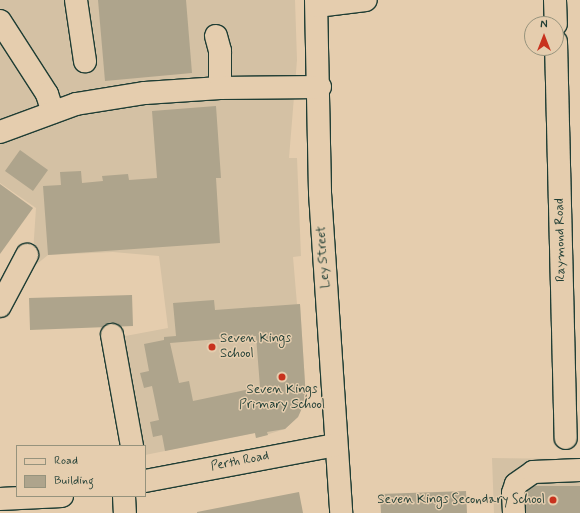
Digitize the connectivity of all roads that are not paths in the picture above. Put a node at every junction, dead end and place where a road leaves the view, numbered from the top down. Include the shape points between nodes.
1 (76, 0) edge
2 (366, 0) edge
3 (555, 0) edge
4 (317, 3) edge
5 (556, 16) edge
6 (0, 21) edge
7 (216, 36) dead end
8 (556, 56) edge
9 (85, 61) dead end
10 (320, 87) junction
11 (220, 88) junction
12 (53, 112) junction
13 (0, 132) edge
14 (27, 255) dead end
15 (0, 306) edge
16 (112, 335) dead end
17 (566, 438) dead end
18 (132, 445) edge
19 (335, 445) junction
20 (580, 470) edge
21 (146, 481) edge
22 (41, 497) edge
23 (124, 497) edge
24 (0, 499) edge
25 (125, 513) edge
26 (341, 513) edge
27 (514, 513) edge

1 - 9 street
2 - 4 street
3 - 5 street
4 - 10 street, Ley Street
6 - 12 street via 46,94
7 - 11 street via 220,51
8 - 17 street, Raymond Road
10 - 11 street
10 - 19 street, Ley Street via 320,193
11 - 12 street via 145,93 76,104
12 - 13 street
14 - 15 street
16 - 18 street
19 - 21 street, Perth Road
19 - 26 street, Ley Street
20 - 27 street via 533,472 516,484 513,493
22 - 24 street
23 - 25 street

